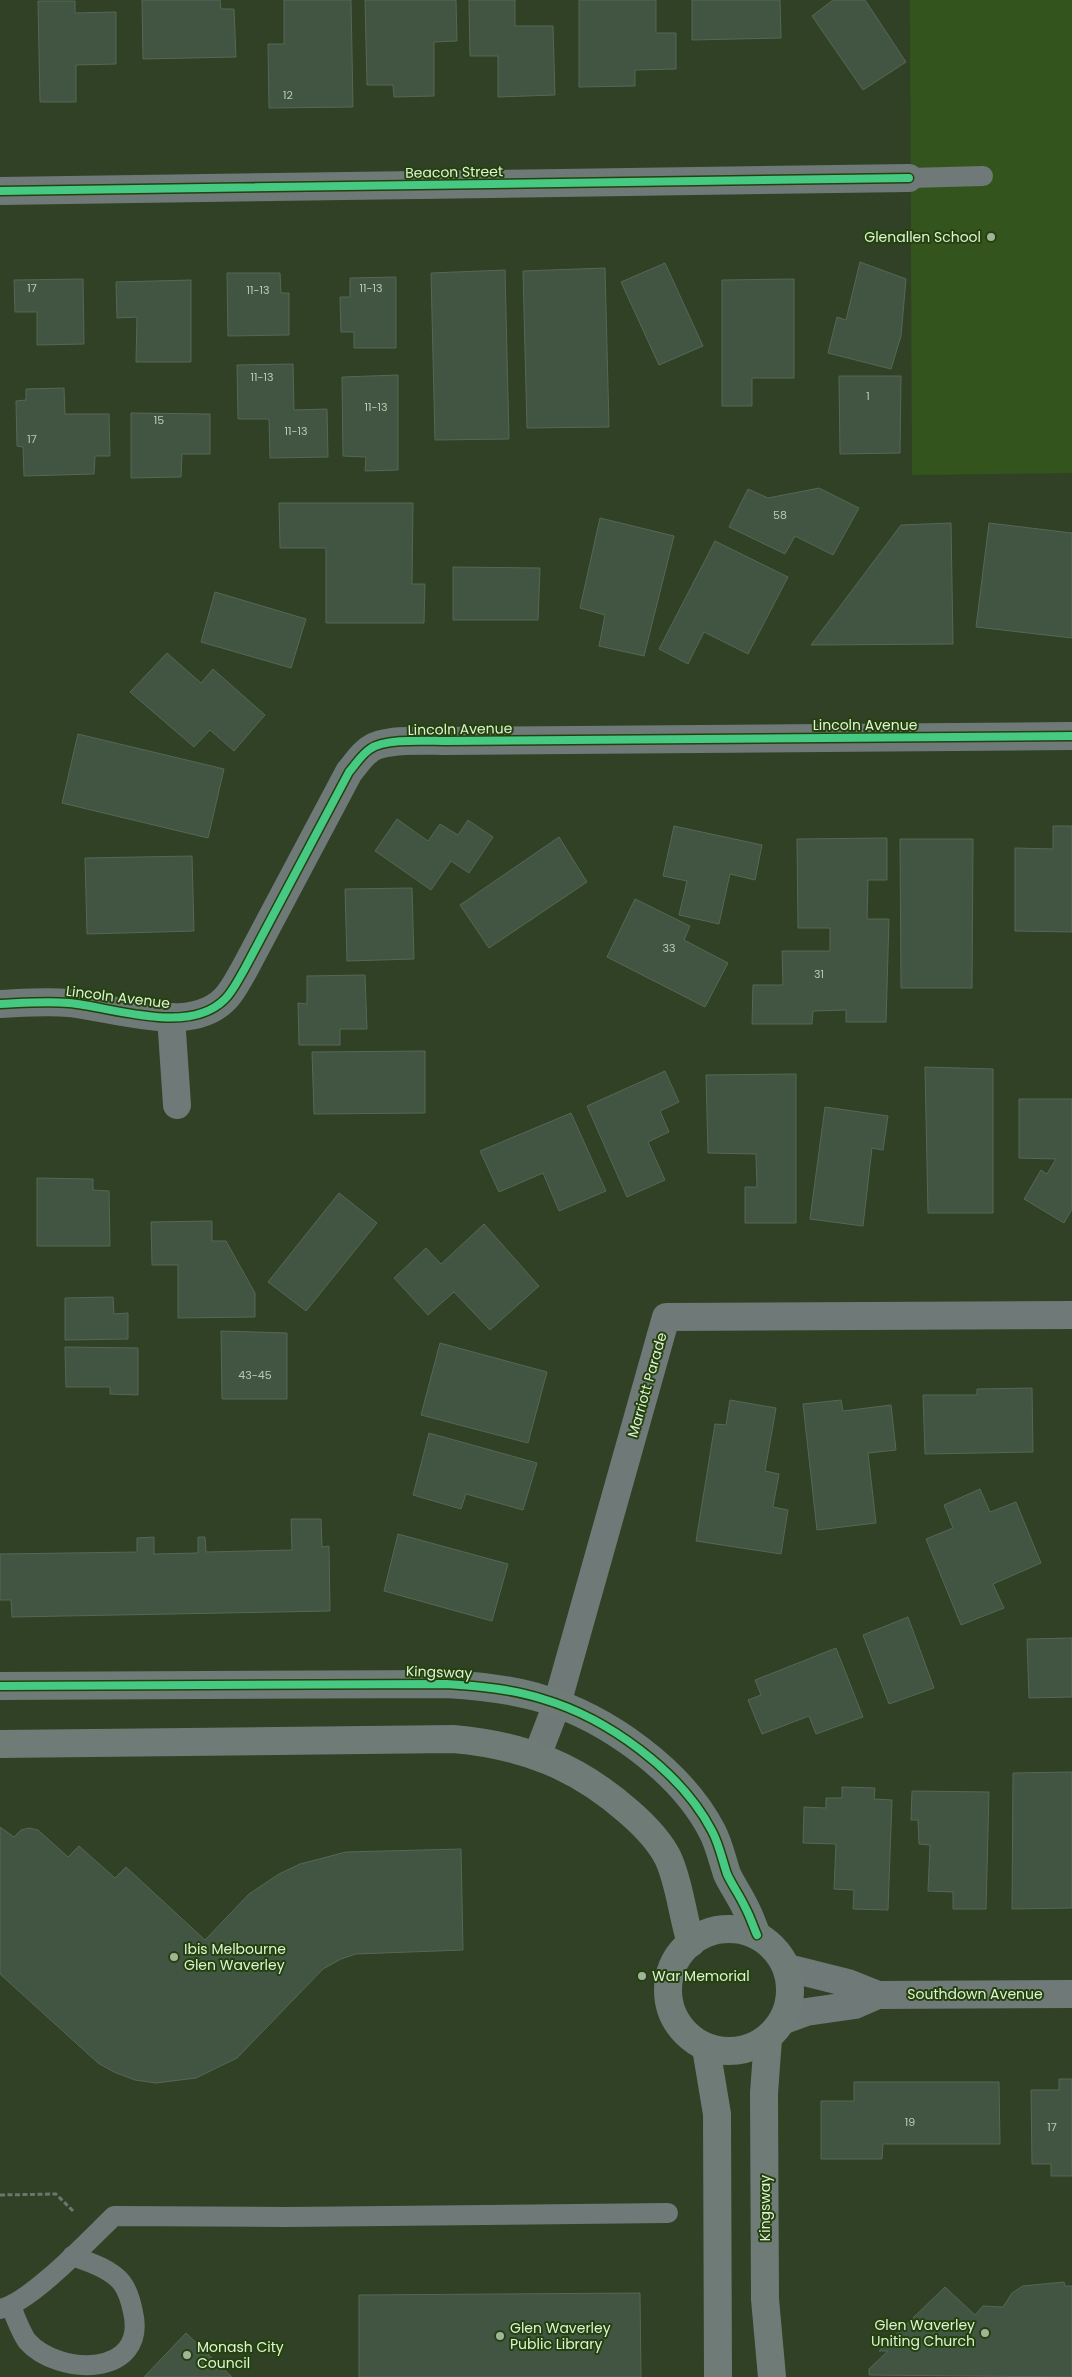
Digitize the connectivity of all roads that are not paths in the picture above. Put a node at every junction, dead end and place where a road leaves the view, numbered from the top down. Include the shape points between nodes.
1 (984, 176) dead end
2 (909, 178) joint
3 (0, 191) edge
4 (1072, 736) edge
5 (0, 1004) edge
6 (171, 1017) junction
7 (177, 1105) dead end
8 (1072, 1315) edge
9 (0, 1686) edge
10 (557, 1704) junction
11 (0, 1744) edge
12 (537, 1756) junction
13 (757, 1935) junction
14 (691, 1943) junction
15 (788, 1968) junction
16 (878, 1994) junction
17 (1072, 1994) edge
18 (776, 2030) junction
19 (706, 2048) junction
20 (668, 2213) dead end
21 (72, 2256) junction
22 (5, 2308) edge
23 (718, 2377) edge
24 (772, 2377) edge

1 - 2 lane
2 - 3 street, Beacon Street
4 - 6 street, Lincoln Avenue via 445,741 390,743 372,747 361,756 332,801 233,989 215,1007
5 - 6 street, Lincoln Avenue via 68,1003
6 - 7 street, Lincoln Avenue
8 - 10 street, Marriott Parade via 666,1317
9 - 10 street, Kingsway via 446,1684 513,1691
10 - 12 street, Marriott Parade
10 - 13 street, Kingsway via 581,1712 621,1737 661,1767 686,1793 712,1831
11 - 12 street via 453,1739 494,1744
12 - 14 street via 582,1776 604,1791 642,1823 662,1846 673,1870 682,1918
13 - 14 street via 723,1929
13 - 15 street via 776,1948
14 - 19 street via 678,1955 670,1971 670,2006 677,2024
15 - 16 street, Southdown Avenue
15 - 18 street via 790,2004
16 - 17 street, Southdown Avenue
16 - 18 street, Southdown Avenue via 855,2006 806,2012
18 - 19 street via 748,2050 727,2052
18 - 24 street, Kingsway via 764,2094 765,2299
19 - 23 street via 717,2114
20 - 21 lane via 114,2216
21 - 22 lane
21 - 22 lane via 114,2275 129,2296 136,2325 122,2357 92,2371 64,2369 50,2363 28,2342

